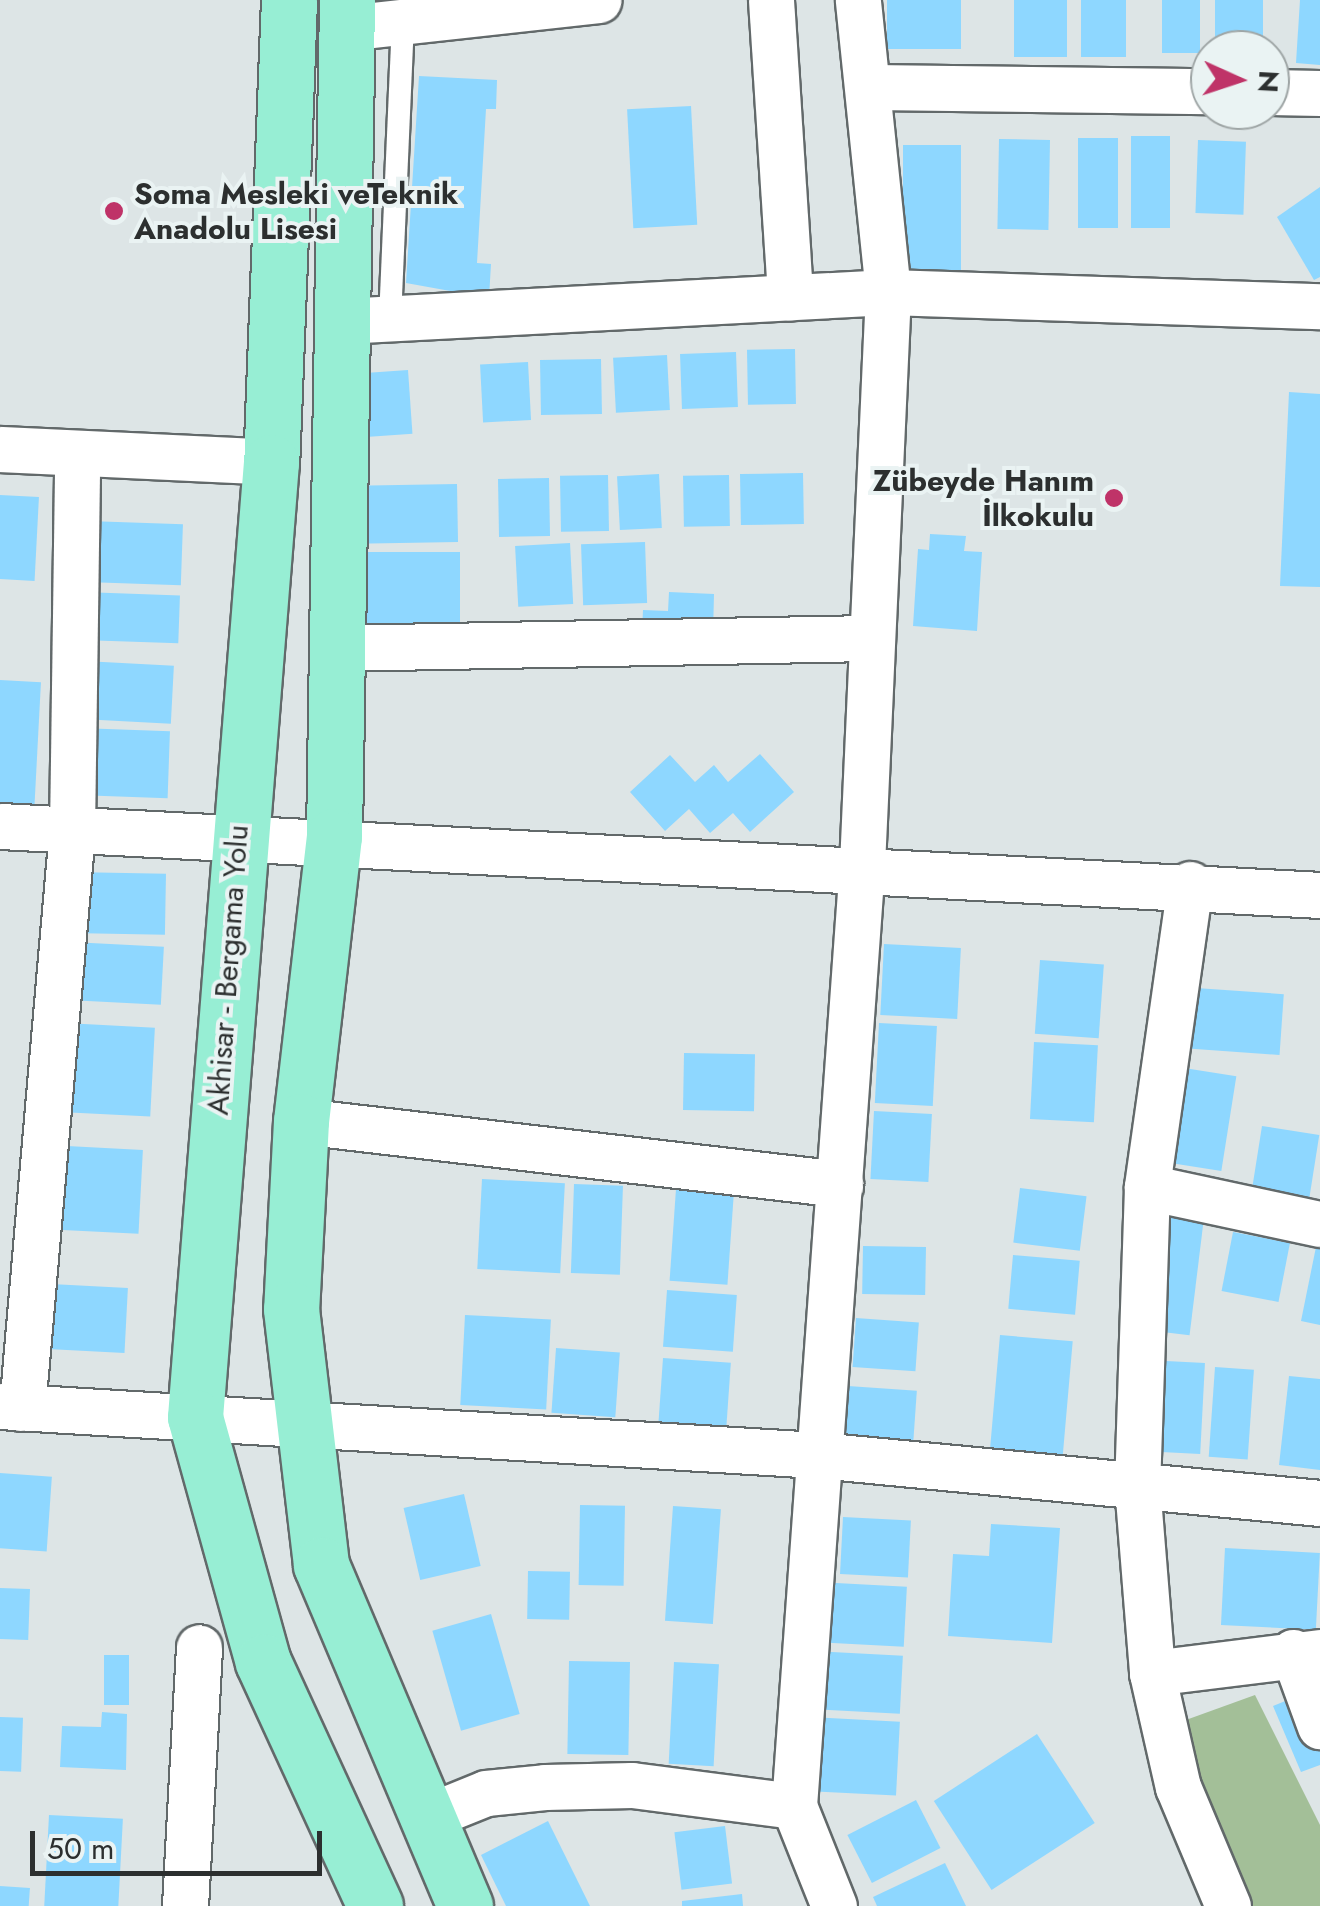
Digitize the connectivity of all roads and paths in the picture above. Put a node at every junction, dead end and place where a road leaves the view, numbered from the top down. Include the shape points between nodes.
1 (290, 0) edge
2 (772, 0) edge
3 (858, 0) edge
4 (569, 2) edge
5 (404, 11) edge
6 (346, 14) edge
7 (872, 87) junction
8 (1190, 92) edge
9 (1290, 92) edge
10 (1320, 93) edge
11 (888, 292) junction
12 (790, 296) junction
13 (1320, 306) edge
14 (366, 320) junction
15 (0, 449) edge
16 (78, 453) junction
17 (270, 462) junction
18 (872, 638) junction
19 (335, 648) junction
20 (0, 826) edge
21 (72, 831) junction
22 (334, 836) junction
23 (236, 838) junction
24 (862, 865) junction
25 (1190, 884) junction
26 (1320, 895) edge
27 (300, 1121) junction
28 (840, 1184) junction
29 (1147, 1186) junction
30 (1320, 1224) edge
31 (11, 1407) edge
32 (195, 1417) junction
33 (301, 1428) junction
34 (818, 1455) junction
35 (1137, 1485) junction
36 (1320, 1503) edge
37 (199, 1647) dead end
38 (1306, 1652) edge
39 (1152, 1673) junction
40 (1320, 1726) edge
41 (794, 1806) junction
42 (428, 1816) junction
43 (185, 1906) edge
44 (375, 1906) edge
45 (465, 1906) edge
46 (834, 1906) edge
47 (1228, 1906) edge

1 - 17 main road, Akhisar - Bergama Yolu
2 - 12 street
3 - 7 street
4 - 5 street
5 - 6 street
5 - 14 lane
6 - 14 main road
7 - 8 street
7 - 11 street
9 - 10 street
11 - 12 street
11 - 13 street
11 - 18 street
12 - 14 street
14 - 19 main road
15 - 16 street
16 - 17 street
16 - 21 street
17 - 23 main road, Akhisar - Bergama Yolu
18 - 19 street
18 - 24 street
19 - 22 main road
20 - 21 street
21 - 23 street
21 - 31 street
22 - 23 street
22 - 24 street
22 - 27 main road
23 - 32 main road, Akhisar - Bergama Yolu
24 - 25 street
24 - 28 street
25 - 26 street
25 - 29 street
27 - 28 street
27 - 33 main road via 292,1309
28 - 34 street
29 - 30 street
29 - 35 street
31 - 32 street
32 - 33 street
32 - 44 main road, Akhisar - Bergama Yolu via 263,1662
33 - 34 street
33 - 42 main road via 321,1565
34 - 35 street
34 - 41 street
35 - 36 street
35 - 39 street
37 - 43 street
38 - 39 street
38 - 40 street
39 - 47 street via 1178,1787
41 - 42 street via 580,1786 486,1793
41 - 46 street
42 - 45 main road

